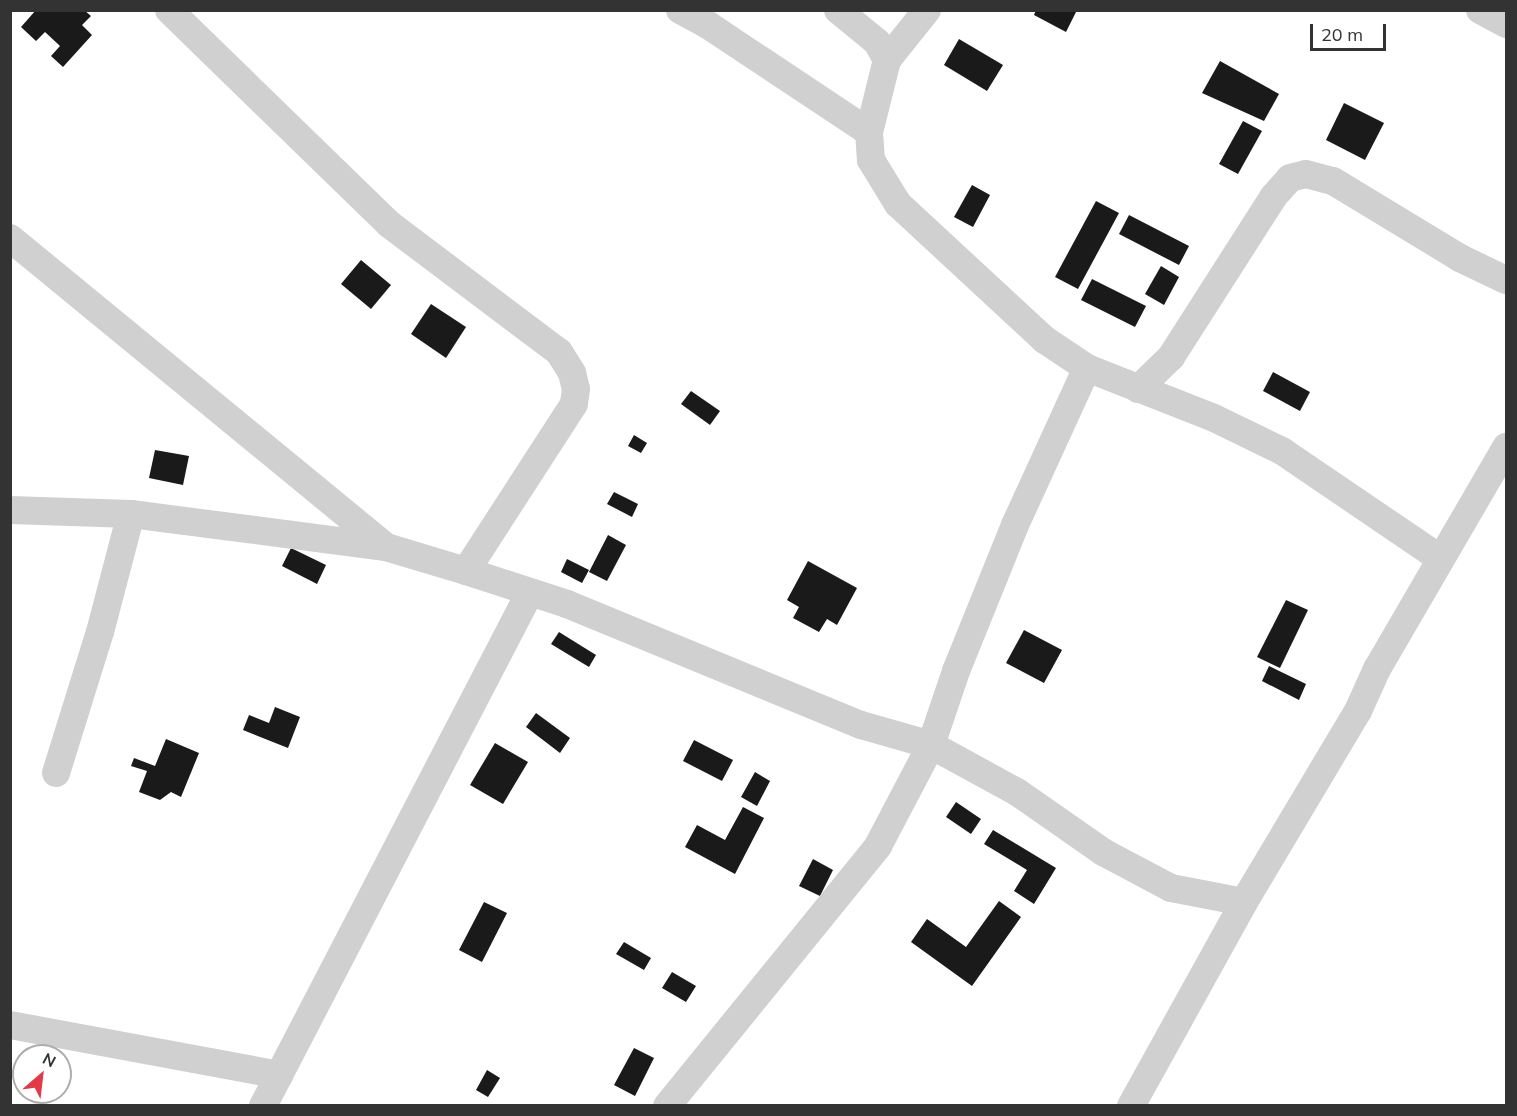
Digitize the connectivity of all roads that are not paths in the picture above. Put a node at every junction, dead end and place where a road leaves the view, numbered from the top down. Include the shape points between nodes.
1 (169, 10) edge
2 (680, 10) edge
3 (838, 10) edge
4 (927, 10) edge
5 (887, 60) junction
6 (869, 132) junction
7 (10, 238) edge
8 (1506, 280) edge
9 (1088, 369) junction
10 (1138, 389) junction
11 (1506, 447) edge
12 (10, 510) edge
13 (131, 514) junction
14 (386, 547) junction
15 (1442, 559) junction
16 (466, 571) junction
17 (530, 592) junction
18 (931, 745) junction
19 (56, 773) dead end
20 (1244, 902) junction
21 (10, 1025) edge
22 (279, 1075) junction
23 (263, 1106) edge
24 (667, 1106) edge
25 (1131, 1106) edge

1 - 16 street via 390,224 560,352 572,373 574,404
2 - 6 street
3 - 5 street via 877,42
4 - 5 street
5 - 6 street
6 - 9 street via 871,160 898,204 1045,340
7 - 14 street
8 - 10 street via 1460,258 1333,181 1306,174 1290,178 1274,196 1171,357
9 - 10 street
9 - 18 street via 1015,525 956,670
10 - 15 street via 1214,418 1282,451
11 - 15 street
12 - 13 street
13 - 14 street
13 - 19 street
14 - 16 street
15 - 20 street via 1377,669 1358,711
16 - 17 street
17 - 18 street via 861,724
17 - 22 street
18 - 20 street via 1017,792 1103,852 1171,888
18 - 24 street via 878,846
20 - 25 street
21 - 22 street
22 - 23 street

